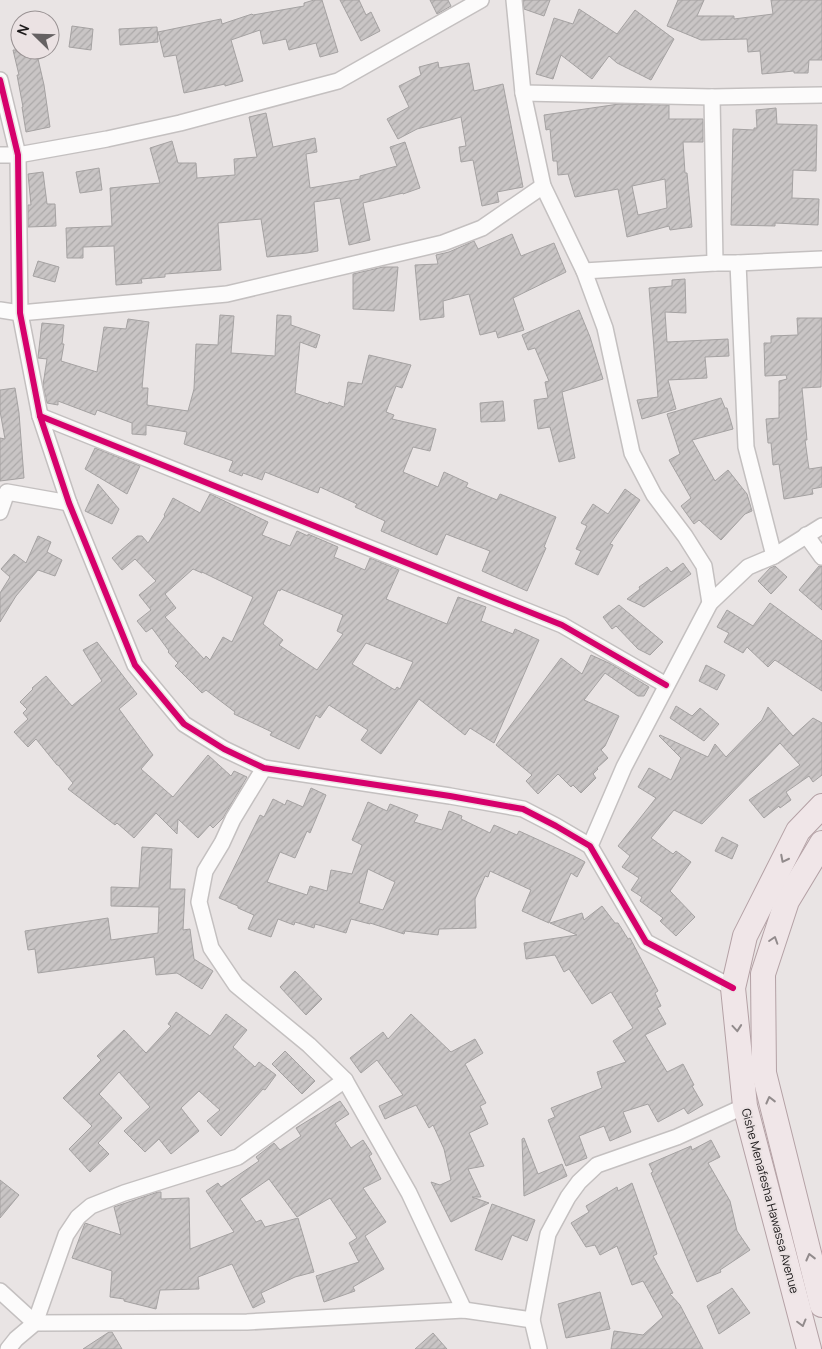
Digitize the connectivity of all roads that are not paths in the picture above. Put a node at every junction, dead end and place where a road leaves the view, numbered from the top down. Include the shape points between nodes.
1 (481, 0) edge
2 (514, 0) edge
3 (0, 80) edge
4 (524, 93) junction
5 (822, 96) edge
6 (712, 97) junction
7 (0, 155) edge
8 (18, 155) junction
9 (543, 186) junction
10 (822, 259) edge
11 (715, 263) junction
12 (738, 263) junction
13 (584, 271) junction
14 (0, 310) edge
15 (20, 313) junction
16 (40, 416) junction
17 (4, 491) edge
18 (69, 503) junction
19 (0, 512) edge
20 (822, 526) edge
21 (806, 535) junction
22 (774, 556) junction
23 (822, 557) edge
24 (710, 603) junction
25 (666, 685) junction
26 (264, 768) junction
27 (822, 806) edge
28 (798, 831) junction
29 (821, 844) edge
30 (590, 846) junction
31 (734, 988) junction
32 (345, 1080) junction
33 (744, 1106) junction
34 (0, 1291) edge
35 (822, 1305) edge
36 (464, 1310) junction
37 (532, 1320) junction
38 (34, 1323) junction
39 (8, 1349) edge
40 (539, 1349) edge
41 (809, 1349) edge

1 - 8 street via 338,81 180,123
2 - 4 street
3 - 8 street
4 - 6 street
4 - 9 street
5 - 6 street
6 - 11 street
7 - 8 street
8 - 15 street
9 - 13 street
9 - 15 street via 482,228 443,243 226,294
10 - 12 street
11 - 12 street
11 - 13 street
12 - 22 street via 746,447
13 - 24 street via 605,328 632,453 654,495 704,566
14 - 15 street
15 - 16 street
16 - 18 street
16 - 25 street via 562,625
17 - 18 street
17 - 19 street
18 - 26 street via 135,666 184,724 224,749
20 - 21 street
21 - 22 street
21 - 23 street
22 - 24 street via 748,567
24 - 25 street
25 - 30 street via 624,767
26 - 30 street via 523,809
26 - 32 street via 205,871 199,902 211,948 236,985 310,1045
27 - 28 main road, Gishe Menafesha Hawassa Avenue
28 - 29 main road
28 -> 31 main road, Gishe Menafesha Hawassa Avenue via 745,936
35 -> 29 main road, Gishe Menafesha Hawassa Avenue via 764,1073 763,974 787,901
30 - 31 street via 646,942
31 -> 33 main road, Gishe Menafesha Hawassa Avenue
32 - 36 street via 409,1193
32 - 38 street via 238,1157 91,1206 78,1217 66,1235
33 - 37 street via 677,1137 597,1165 579,1182 548,1234
33 -> 41 main road, Gishe Menafesha Hawassa Avenue
34 - 38 street
36 - 37 street
36 - 38 street via 247,1322
37 - 40 street
38 - 39 street

